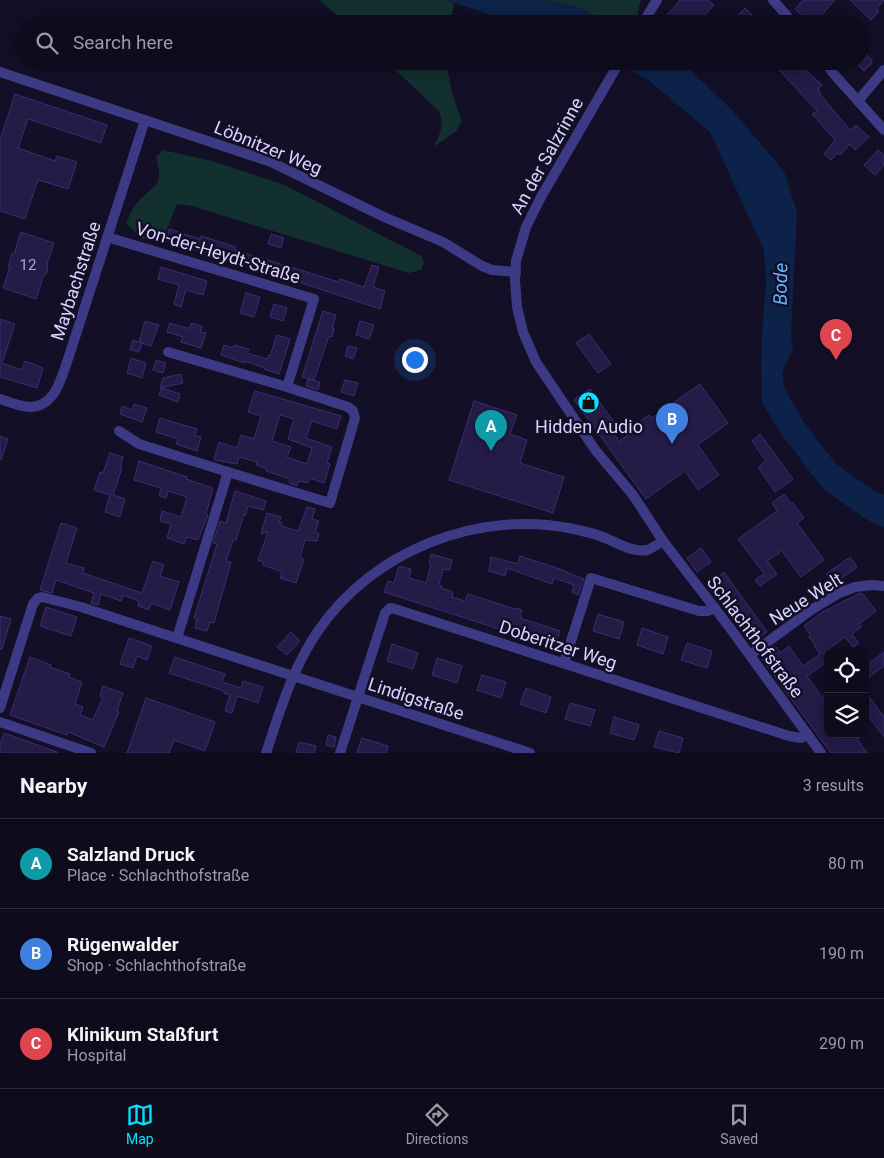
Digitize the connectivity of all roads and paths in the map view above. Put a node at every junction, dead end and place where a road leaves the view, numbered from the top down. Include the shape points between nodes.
1 (657, 0) edge
2 (773, 0) edge
3 (648, 15) edge
4 (786, 15) edge
5 (615, 70) edge
6 (831, 70) edge
7 (884, 70) edge
8 (0, 72) edge
9 (858, 101) junction
10 (145, 120) junction
11 (884, 130) edge
12 (107, 237) junction
13 (516, 272) junction
14 (168, 352) dead end
15 (287, 387) junction
16 (0, 399) edge
17 (119, 431) dead end
18 (228, 472) junction
19 (663, 541) junction
20 (884, 586) edge
21 (715, 608) junction
22 (177, 638) junction
23 (750, 655) junction
24 (564, 663) junction
25 (293, 676) junction
26 (357, 697) junction
27 (0, 708) edge
28 (0, 722) edge
29 (808, 735) junction
30 (91, 753) edge
31 (266, 753) edge
32 (340, 753) edge
33 (530, 753) edge
34 (821, 753) edge

1 - 3 street
2 - 4 street
5 - 13 street, An der Salzrinne via 540,197 526,227
6 - 9 street
7 - 9 street
8 - 10 street, Löbnitzer Weg
9 - 11 street
10 - 12 street, Maybachstraße
10 - 13 street, Löbnitzer Weg via 271,162 384,218 443,242 482,266
12 - 15 street, Von-der-Heydt-Straße via 314,299
12 - 16 street, Maybachstraße via 70,353 52,397 32,407
13 - 19 street, Schlachthofstraße via 520,321 536,362
14 - 15 street
15 - 18 street via 353,411 355,418 330,503
17 - 18 street via 139,444
18 - 22 street
19 - 21 street, Schlachthofstraße
19 - 25 street via 650,549 637,550 576,529 524,524 488,526 421,546 389,563 352,592 318,631
20 - 23 street, Neue Welt via 855,587 839,593
21 - 23 street, Schlachthofstraße
21 - 24 street via 699,611 591,578
22 - 25 street
22 - 27 street via 81,607 38,598 33,604
23 - 29 street, Schlachthofstraße
24 - 26 street, Doberitzer Weg via 390,608 385,613
24 - 29 street, Doberitzer Weg via 789,736 801,738
25 - 26 street, Lindigstraße
25 - 31 street
26 - 32 street
26 - 33 street, Lindigstraße
28 - 30 street
29 - 34 street, Schlachthofstraße

